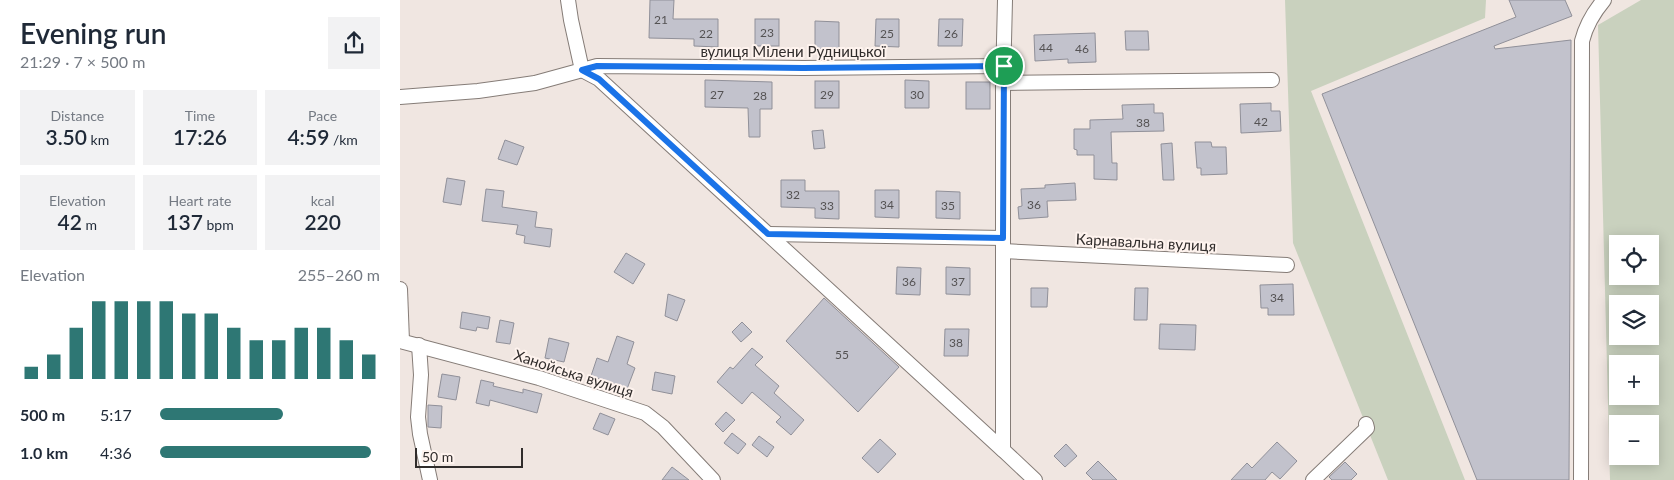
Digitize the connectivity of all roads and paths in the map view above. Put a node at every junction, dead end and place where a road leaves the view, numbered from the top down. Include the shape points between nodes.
1 (568, 0) edge
2 (1005, 0) edge
3 (1604, 0) edge
4 (1004, 66) junction
5 (582, 70) junction
6 (1272, 80) dead end
7 (1003, 83) junction
8 (400, 97) edge
9 (768, 234) junction
10 (1003, 245) junction
11 (1287, 265) dead end
12 (400, 289) edge
13 (401, 341) edge
14 (419, 346) junction
15 (1366, 424) dead end
16 (1004, 450) junction
17 (430, 480) edge
18 (713, 480) edge
19 (1035, 480) edge
20 (1313, 480) edge
21 (1581, 480) edge

1 - 5 street
2 - 4 street
3 - 21 street via 1585,28 1582,41
4 - 5 street, вулиця Мілени Рудницької via 597,66
4 - 7 street
5 - 8 street via 535,83
5 - 9 street via 599,79
6 - 7 street
7 - 10 street
9 - 10 street
9 - 16 street
10 - 11 street, Карнавальна вулиця
10 - 16 street
12 - 13 street
13 - 14 street, Ханойська вулиця
14 - 17 street via 418,417
14 - 18 street, Ханойська вулиця via 539,378 645,413 663,427
15 - 20 street via 1364,432
16 - 19 street

